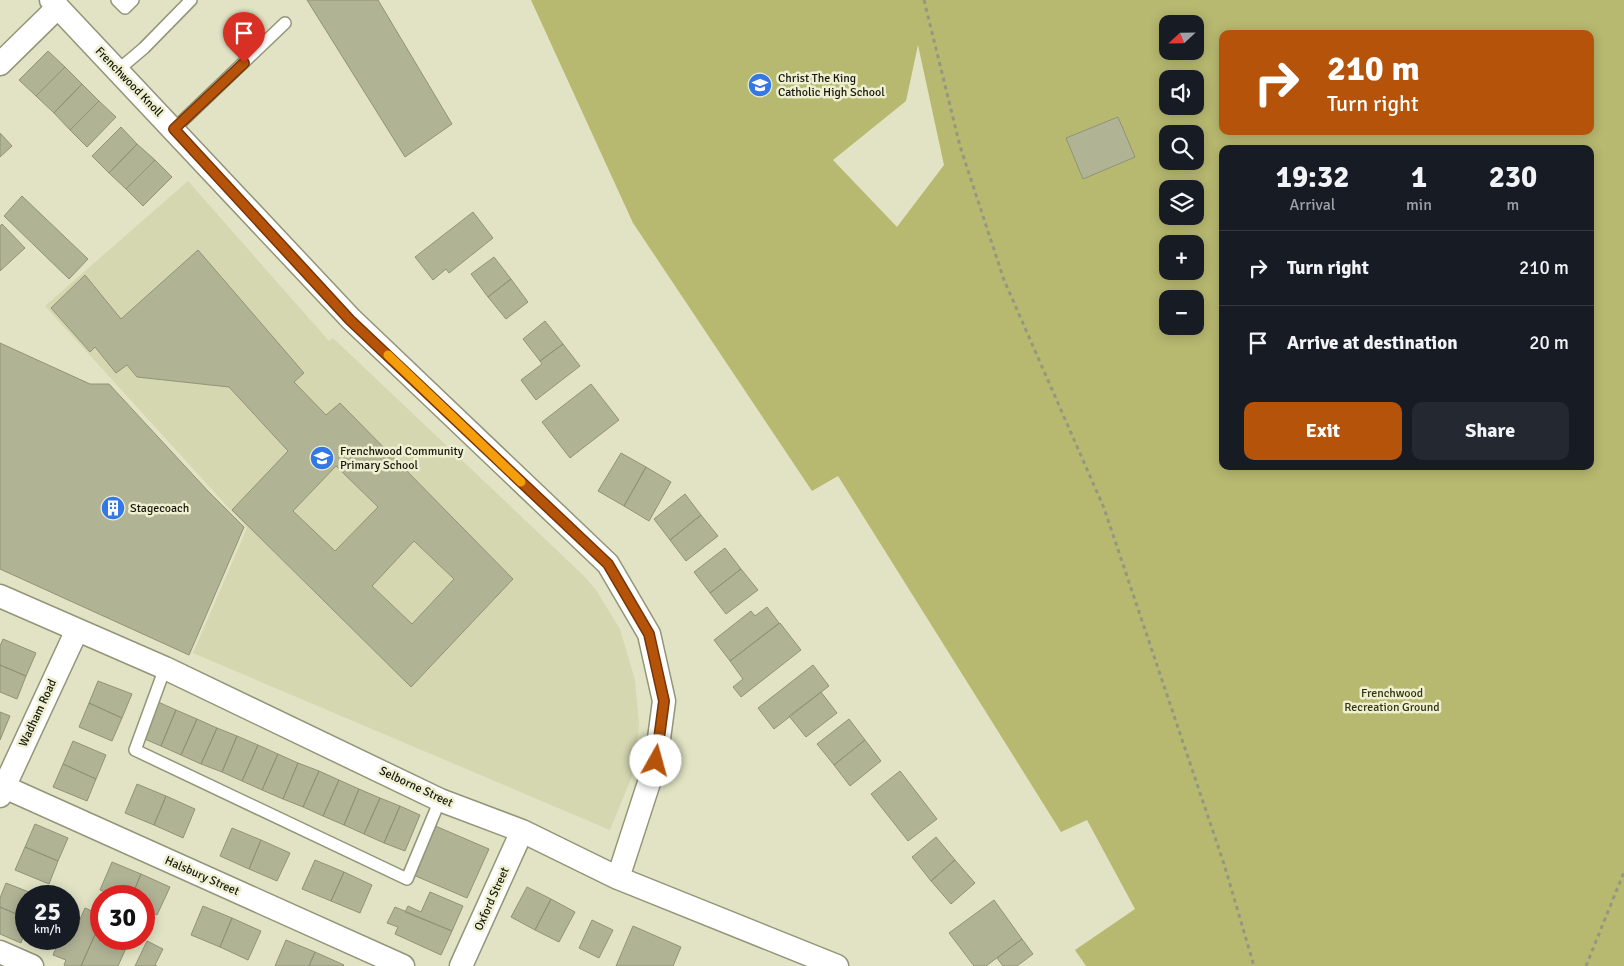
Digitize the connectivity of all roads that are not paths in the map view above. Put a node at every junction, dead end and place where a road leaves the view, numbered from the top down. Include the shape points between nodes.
1 (117, 0) edge
2 (133, 0) edge
3 (191, 0) edge
4 (55, 4) edge
5 (285, 23) dead end
6 (0, 64) edge
7 (118, 70) junction
8 (174, 129) junction
9 (0, 596) edge
10 (77, 630) junction
11 (165, 668) junction
12 (1, 789) edge
13 (440, 800) junction
14 (522, 831) junction
15 (618, 878) junction
16 (0, 952) edge
17 (32, 966) edge
18 (404, 966) edge
19 (461, 966) edge
20 (837, 966) edge

1 - 2 lane via 125,8
3 - 7 lane
4 - 6 street
4 - 7 street, Frenchwood Knoll
5 - 8 lane
7 - 8 street, Frenchwood Knoll
8 - 15 street, Frenchwood Knoll via 350,320 608,564 649,634 664,701 656,761
9 - 10 street, Selborne Street
10 - 11 street, Selborne Street
10 - 12 street, Wadham Road
11 - 13 street, Selborne Street
11 - 13 lane via 135,750 407,879
12 - 18 street, Halsbury Street
13 - 14 street, Selborne Street
14 - 15 street, Selborne Street
14 - 19 street, Oxford Street
15 - 20 street, Selborne Street
16 - 17 street

